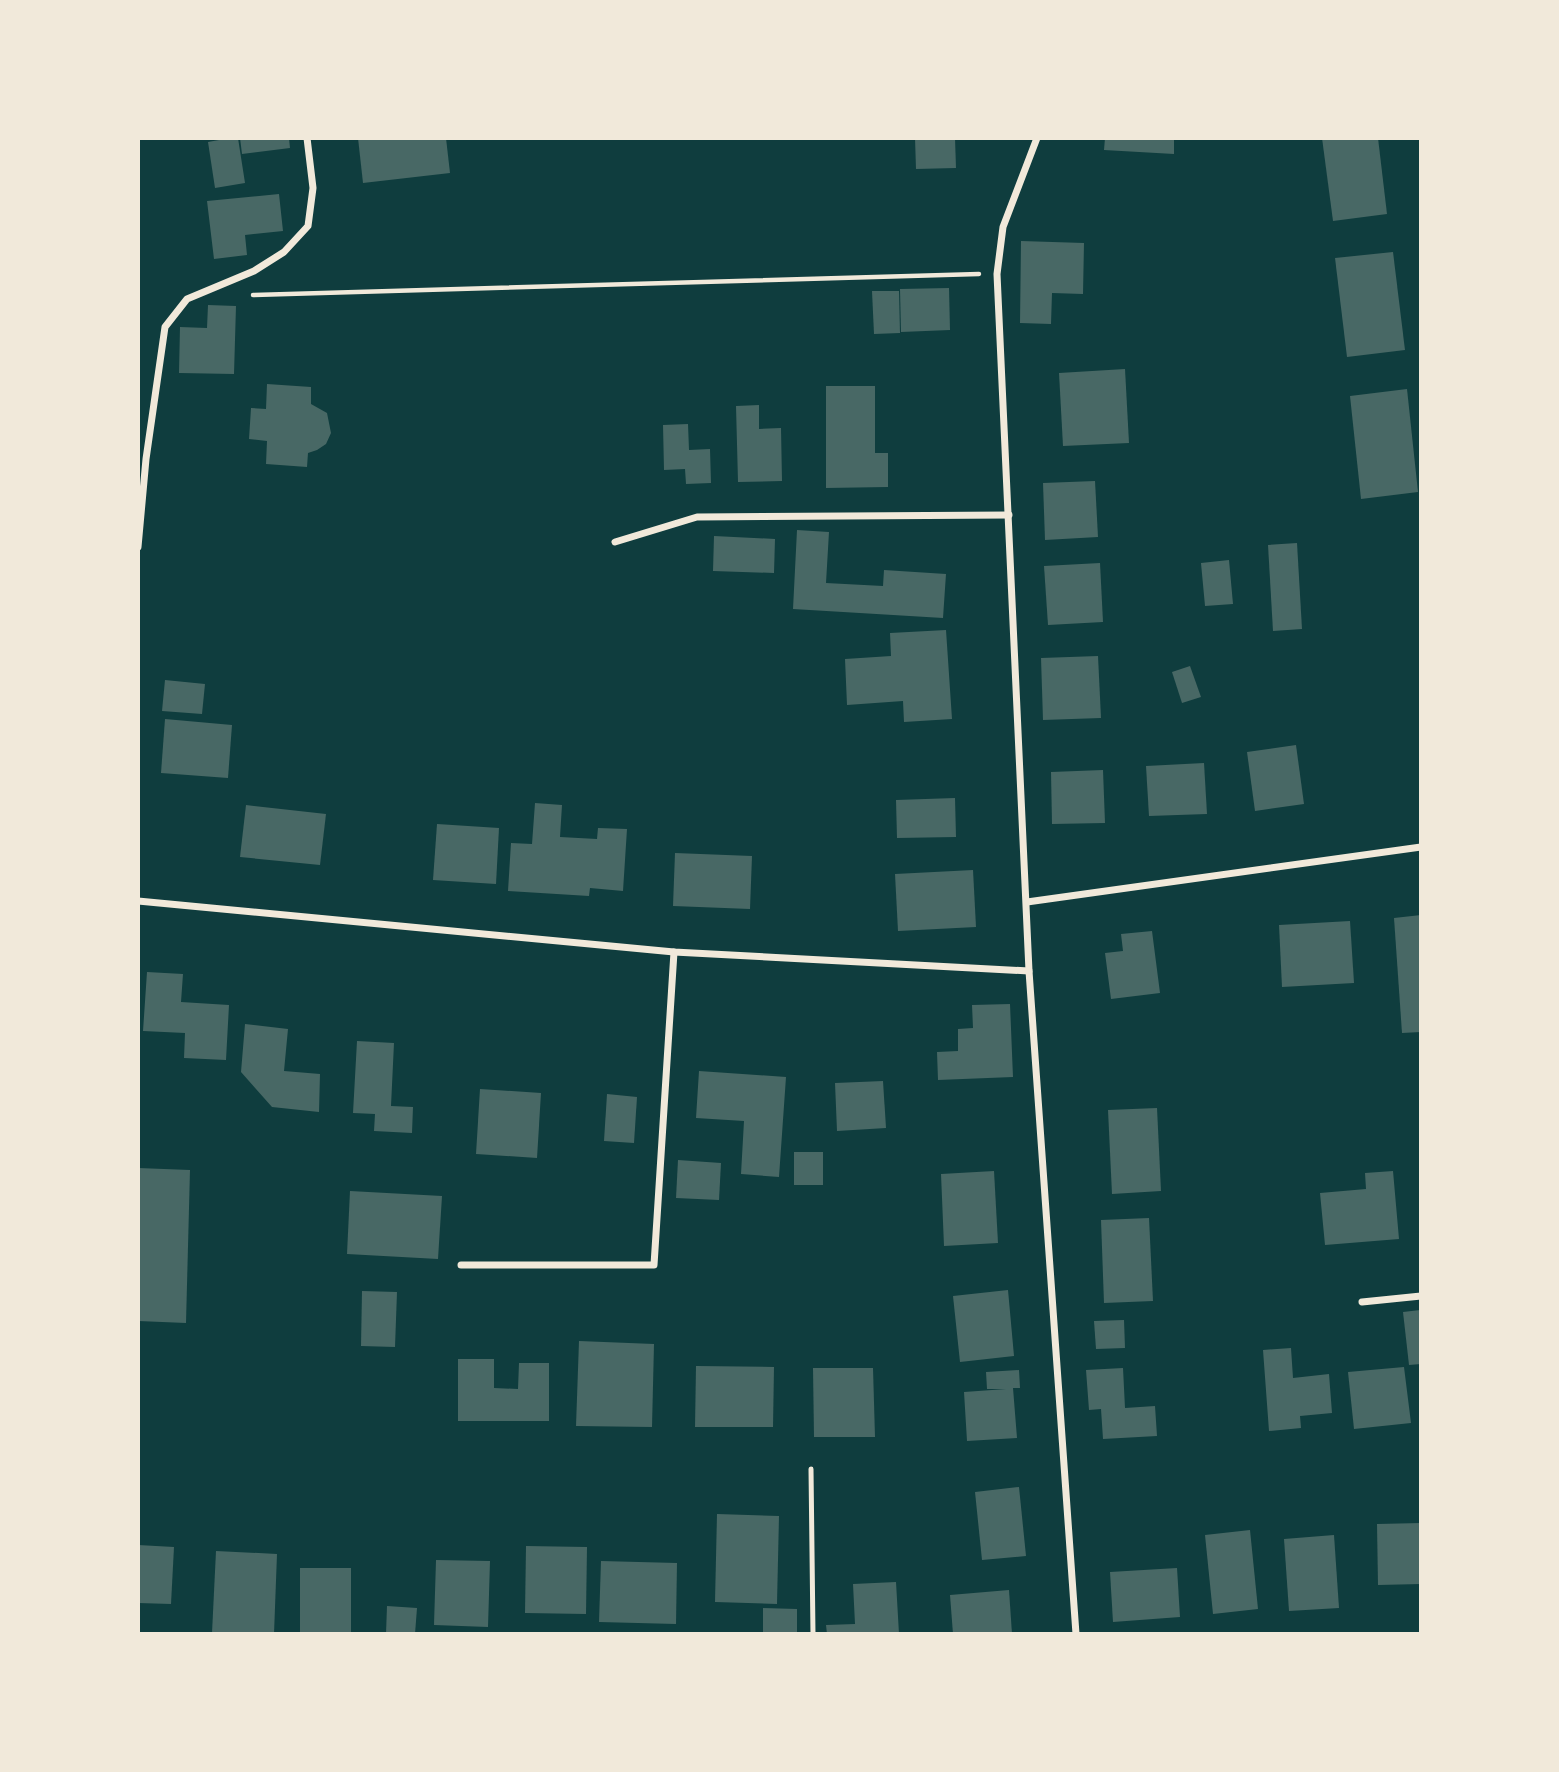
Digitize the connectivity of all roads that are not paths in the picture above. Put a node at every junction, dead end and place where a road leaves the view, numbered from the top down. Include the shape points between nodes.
1 (307, 138) edge
2 (1037, 138) edge
3 (142, 460) edge
4 (1009, 515) junction
5 (615, 542) dead end
6 (138, 547) edge
7 (1421, 847) edge
8 (138, 901) edge
9 (1027, 902) junction
10 (674, 952) junction
11 (1029, 971) junction
12 (461, 1265) dead end
13 (1421, 1296) edge
14 (1362, 1302) dead end
15 (811, 1469) dead end
16 (813, 1634) edge
17 (1076, 1634) edge

1 - 3 street via 313,188 308,226 284,252 254,271 187,299 165,327
2 - 4 street via 1003,228 997,274
3 - 6 street
4 - 5 street via 697,517
4 - 9 street
7 - 9 street
8 - 10 street
9 - 11 street
10 - 11 street
10 - 12 street via 654,1265
11 - 17 street
13 - 14 street
15 - 16 lane

